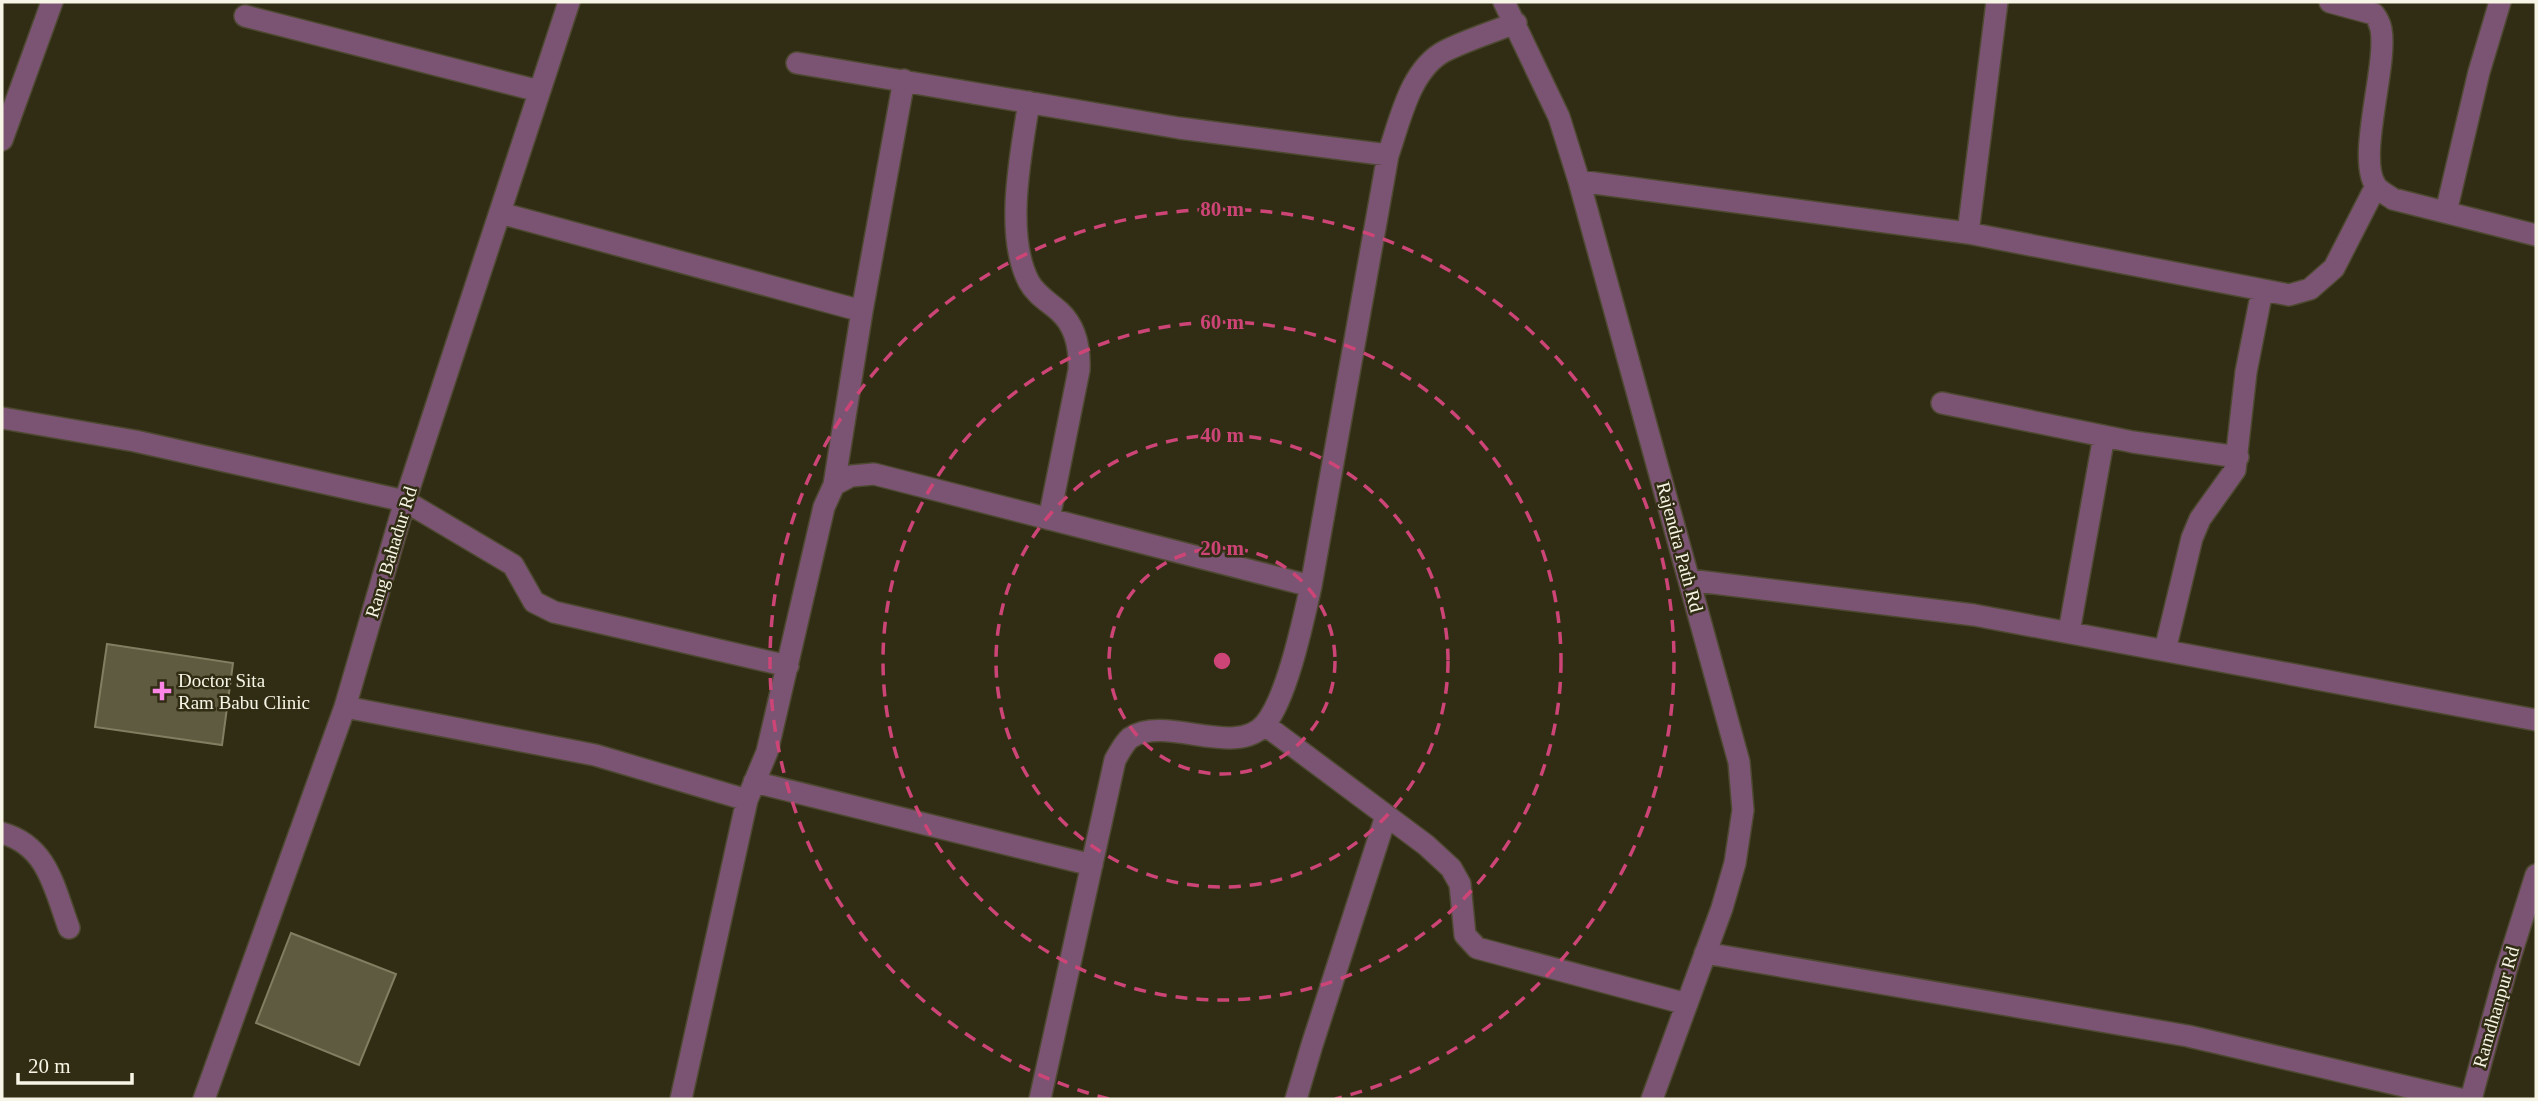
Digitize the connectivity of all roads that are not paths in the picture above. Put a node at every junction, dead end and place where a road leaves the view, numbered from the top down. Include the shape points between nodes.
1 (52, 2) edge
2 (569, 2) edge
3 (1504, 2) edge
4 (1997, 2) edge
5 (2330, 2) edge
6 (2500, 2) edge
7 (245, 16) dead end
8 (1516, 23) junction
9 (797, 63) dead end
10 (904, 80) junction
11 (540, 92) junction
12 (1029, 102) junction
13 (2, 141) edge
14 (1388, 155) junction
15 (1579, 181) junction
16 (2376, 186) junction
17 (2446, 212) junction
18 (500, 214) junction
19 (1968, 233) junction
20 (2536, 235) edge
21 (2262, 291) junction
22 (862, 311) junction
23 (1942, 403) dead end
24 (2, 418) edge
25 (2104, 436) junction
26 (2238, 457) junction
27 (834, 485) junction
28 (405, 501) junction
29 (1049, 519) junction
30 (1689, 580) junction
31 (1311, 586) junction
32 (2069, 632) junction
33 (2165, 650) junction
34 (788, 666) junction
35 (345, 707) junction
36 (2536, 720) edge
37 (1265, 724) junction
38 (750, 791) junction
39 (1386, 816) junction
40 (2, 833) edge
41 (1092, 865) junction
42 (2536, 875) edge
43 (69, 928) dead end
44 (1706, 953) junction
45 (1687, 1004) junction
46 (204, 1099) edge
47 (681, 1099) edge
48 (1040, 1099) edge
49 (1297, 1099) edge
50 (1652, 1099) edge
51 (2460, 1099) edge
52 (2470, 1099) edge

1 - 13 street
2 - 11 street, Rang Bahadur Rd
3 - 8 street, Rajendra Path Rd
4 - 19 street
5 - 16 street via 2374,14 2381,27 2370,149
6 - 17 street
7 - 11 street
8 - 14 street via 1442,52 1422,71
8 - 15 street, Rajendra Path Rd via 1559,117
9 - 10 street
10 - 12 street
10 - 22 street
11 - 18 street, Rang Bahadur Rd
12 - 14 street via 1179,128
12 - 29 street via 1017,182 1020,254 1029,283 1061,313 1074,331 1080,351
14 - 31 street
15 - 19 street
15 - 30 street, Rajendra Path Rd
16 - 17 street via 2393,199
16 - 21 street via 2334,268 2309,289 2289,295
17 - 20 street
18 - 22 street
18 - 28 street, Rang Bahadur Rd
19 - 21 street
21 - 26 street via 2246,372
22 - 27 street
23 - 25 street
24 - 28 street via 135,441
25 - 26 street
25 - 32 street
26 - 33 street via 2235,470 2192,538
27 - 29 street via 874,474
27 - 34 street via 824,506
28 - 34 street via 513,565 534,602 554,612
28 - 35 street, Rang Bahadur Rd
29 - 31 street
30 - 32 street via 1974,615
30 - 44 street, Rajendra Path Rd via 1739,762 1743,810 1735,863
31 - 37 street via 1296,648 1279,699
32 - 33 street
33 - 36 street
34 - 38 street via 767,752
35 - 38 street via 595,755
35 - 46 street, Rang Bahadur Rd
37 - 39 street
37 - 41 street via 1252,734 1228,737 1149,729 1128,739 1115,760
38 - 41 street
38 - 47 street
39 - 45 street via 1451,868 1461,884 1465,934 1477,948
39 - 49 street
40 - 43 street via 20,839 37,853
41 - 48 street
42 - 52 street, Ramdhanpur Rd
44 - 45 street, Rajendra Path Rd
44 - 51 street via 2188,1036
45 - 50 street, Rajendra Path Rd

